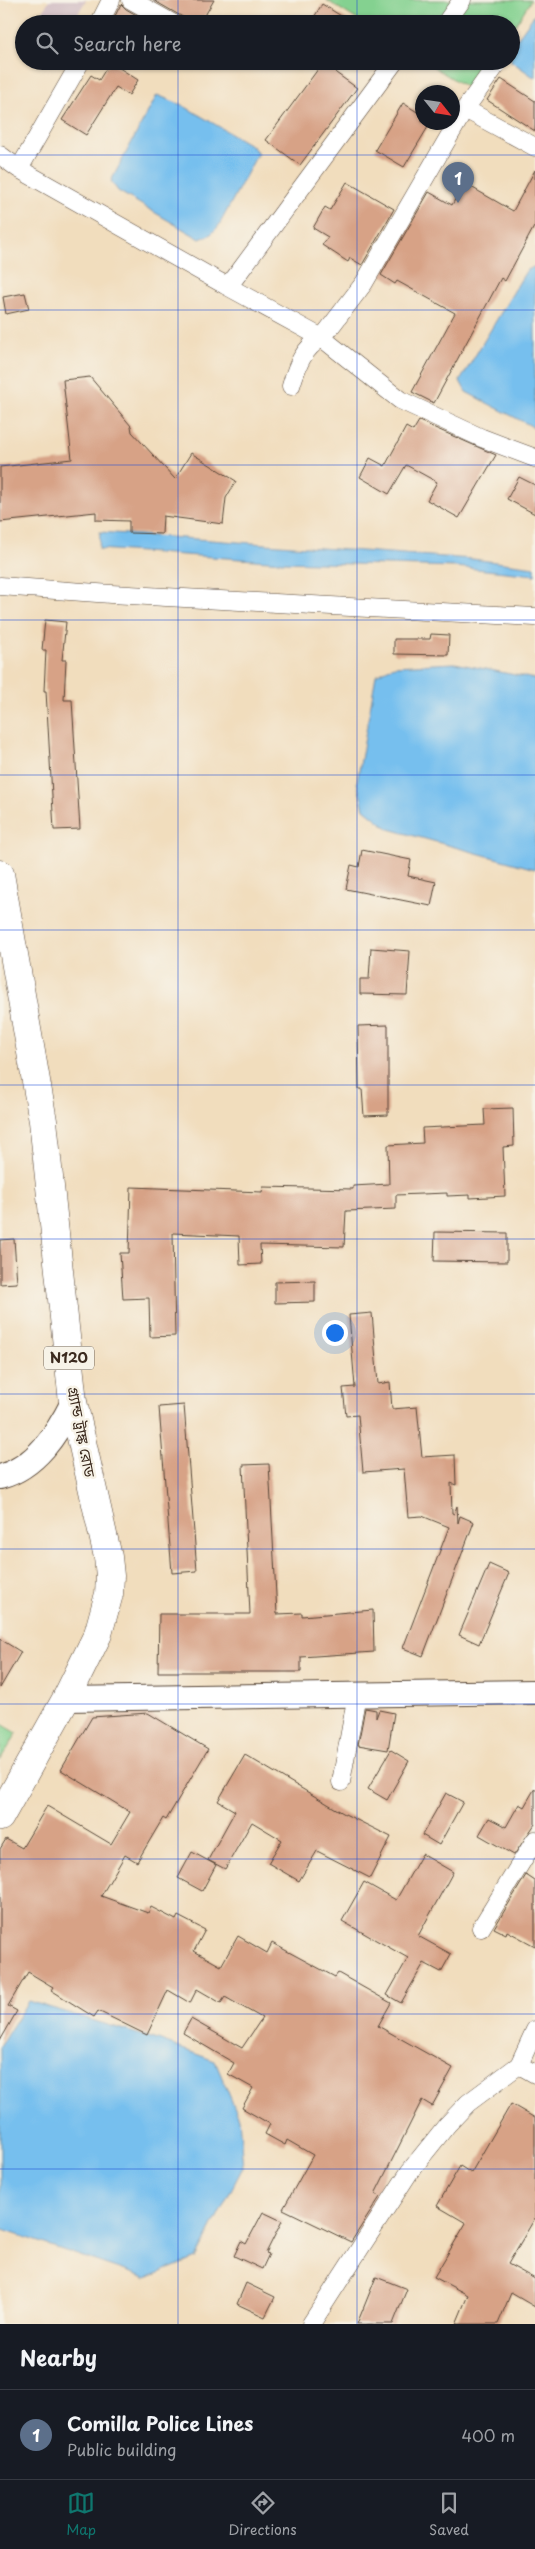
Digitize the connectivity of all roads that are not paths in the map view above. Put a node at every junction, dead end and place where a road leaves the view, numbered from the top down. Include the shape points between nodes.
1 (111, 0) edge
2 (131, 0) edge
3 (462, 0) edge
4 (104, 15) edge
5 (158, 15) edge
6 (452, 15) edge
7 (76, 70) edge
8 (388, 70) edge
9 (493, 70) edge
10 (465, 109) junction
11 (535, 147) edge
12 (0, 155) edge
13 (19, 169) junction
14 (225, 285) junction
15 (322, 338) junction
16 (290, 386) dead end
17 (535, 458) edge
18 (0, 586) edge
19 (535, 618) edge
20 (0, 874) edge
21 (73, 1402) junction
22 (0, 1478) edge
23 (535, 1692) edge
24 (357, 1694) junction
25 (66, 1699) junction
26 (341, 1782) dead end
27 (0, 1817) edge
28 (535, 1840) edge
29 (480, 1928) dead end
30 (535, 2030) edge
31 (519, 2066) junction
32 (535, 2074) edge
33 (311, 2324) edge

1 - 4 street
2 - 5 street
3 - 6 street
7 - 13 street
8 - 14 street via 234,279
9 - 10 street
10 - 11 street
10 - 15 street via 364,283
12 - 13 street
13 - 14 street
14 - 15 street
15 - 16 street via 312,344 298,362
15 - 17 street via 400,400 482,438
18 - 19 street
20 - 21 highway, গ্র্যান্ড ট্রাঙ্ক রোড / N120 via 43,1120
21 - 22 street via 59,1430 41,1452
21 - 25 highway, গ্র্যান্ড ট্রাঙ্ক রোড / N120 via 110,1576 105,1616
23 - 24 street
24 - 25 street
24 - 26 street
25 - 27 highway, গ্র্যান্ড ট্রাঙ্ক রোড / N120
28 - 29 street
30 - 31 street
31 - 32 street
31 - 33 street via 468,2103 447,2124 410,2171

